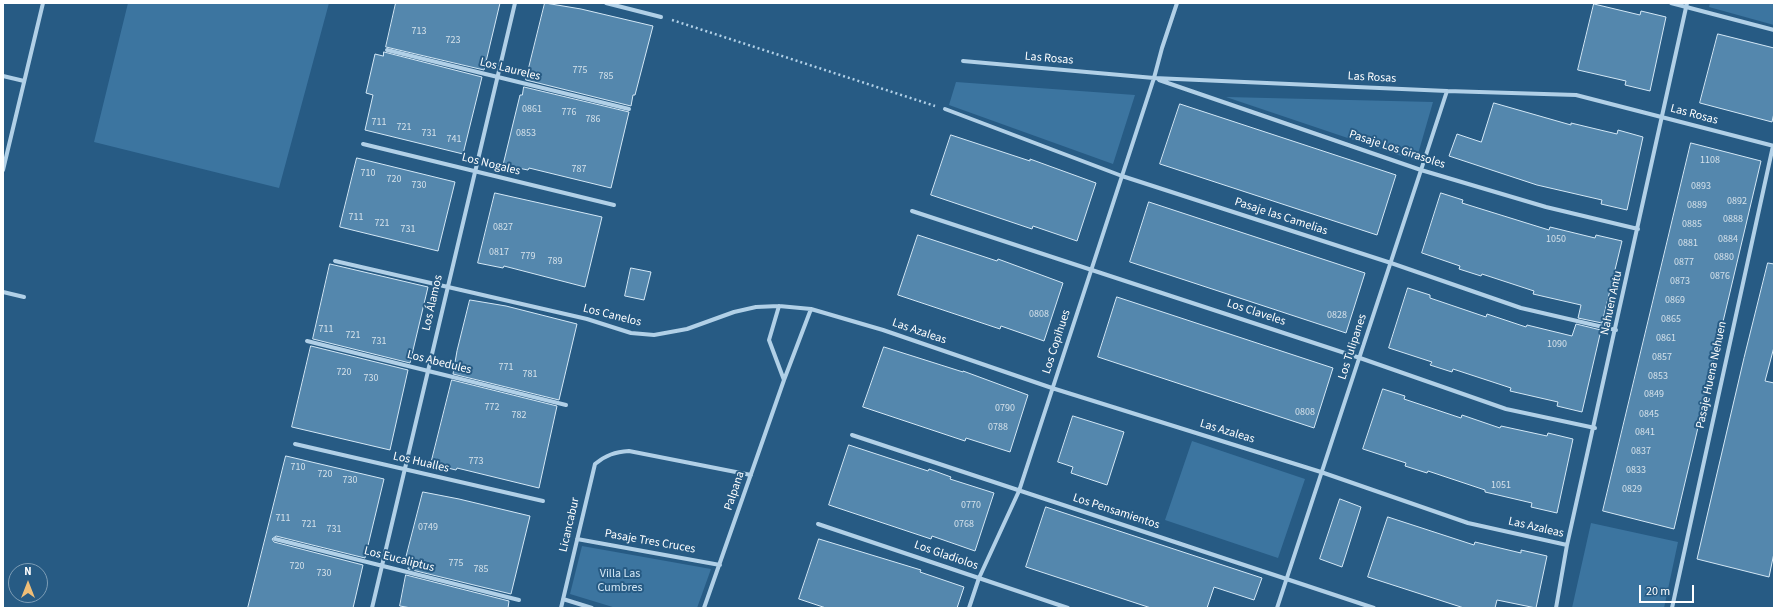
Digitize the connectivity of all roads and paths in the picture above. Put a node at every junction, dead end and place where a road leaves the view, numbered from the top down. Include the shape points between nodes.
1 (43, 3) edge
2 (515, 3) edge
3 (606, 3) edge
4 (1177, 3) edge
5 (1671, 3) edge
6 (618, 4) edge
7 (1687, 5) edge
8 (661, 17) joint
9 (1774, 30) edge
10 (387, 50) dead end
11 (963, 61) dead end
12 (3, 76) edge
13 (497, 77) junction
14 (1154, 78) junction
15 (24, 81) junction
16 (1447, 91) junction
17 (629, 109) dead end
18 (945, 109) joint
19 (1662, 117) junction
20 (363, 144) dead end
21 (1773, 146) edge
22 (3, 170) edge
23 (1421, 170) junction
24 (474, 171) junction
25 (1122, 176) junction
26 (614, 205) dead end
27 (912, 211) dead end
28 (1638, 229) junction
29 (335, 261) dead end
30 (1391, 263) junction
31 (1092, 270) junction
32 (447, 287) junction
33 (3, 292) edge
34 (24, 297) dead end
35 (779, 306) junction
36 (811, 309) junction
37 (883, 330) joint
38 (1616, 330) junction
39 (307, 342) dead end
40 (1360, 358) junction
41 (428, 371) junction
42 (784, 380) junction
43 (1052, 388) junction
44 (566, 405) dead end
45 (1594, 428) junction
46 (852, 435) dead end
47 (295, 444) dead end
48 (405, 469) junction
49 (1321, 472) junction
50 (751, 475) junction
51 (1019, 491) junction
52 (543, 501) dead end
53 (818, 524) dead end
54 (275, 538) dead end
55 (577, 539) junction
56 (1568, 545) junction
57 (720, 565) junction
58 (382, 566) junction
59 (980, 578) junction
60 (1287, 578) junction
61 (563, 599) junction
62 (519, 600) dead end
63 (372, 608) edge
64 (561, 608) edge
65 (592, 608) edge
66 (704, 608) edge
67 (969, 608) edge
68 (1068, 608) edge
69 (1277, 608) edge
70 (1374, 608) edge
71 (1556, 608) edge
72 (1672, 608) edge

1 - 15 street
2 - 13 street, Los Álamos
3 - 6 street
4 - 14 street, Los Copihues
5 - 7 street
6 - 8 street
7 - 9 street
7 - 19 street, Nahuen Antu
8 - 18 path
10 - 13 street, Los Laureles
11 - 14 street, Las Rosas
12 - 15 street
13 - 17 street, Los Laureles
13 - 24 street, Los Álamos
14 - 16 street, Las Rosas
14 - 23 street, Pasaje Los Girasoles
14 - 25 street, Los Copihues
15 - 22 street
16 - 19 street, Las Rosas via 1576,95
16 - 23 street, Los Tulipanes
18 - 25 street, Pasaje las Camelias
19 - 21 street, Las Rosas
19 - 28 street, Nahuen Antu
20 - 24 street, Los Nogales
21 - 72 street, Pasaje Huena Nehuen
23 - 28 street, Pasaje Los Girasoles via 1546,207
23 - 30 street, Los Tulipanes
24 - 26 street, Los Nogales
24 - 32 street, Los Álamos
25 - 30 street, Pasaje las Camelias
25 - 31 street, Los Copihues
27 - 31 street, Los Claveles
28 - 38 street, Nahuen Antu
29 - 32 street, Los Canelos
30 - 38 street, Pasaje las Camelias via 1521,308
30 - 40 street, Los Tulipanes
31 - 40 street, Los Claveles
31 - 43 street, Los Copihues
32 - 35 street, Los Canelos via 587,319 631,333 654,335 686,329 756,307
32 - 41 street, Los Álamos
33 - 34 street
35 - 36 street, Los Canelos
35 - 42 street via 769,340
36 - 37 street, Los Canelos
36 - 42 street, Palpana
37 - 43 street, Las Azaleas
38 - 45 street, Nahuen Antu
39 - 41 street, Los Abedules
40 - 45 street, Los Claveles via 1506,409
40 - 49 street, Los Tulipanes
41 - 44 street, Los Abedules
41 - 48 street, Los Álamos
42 - 50 street, Palpana
43 - 49 street, Las Azaleas
43 - 51 street, Los Copihues
45 - 56 street, Nahuen Antu
46 - 51 street, Los Pensamientos
47 - 48 street, Los Hualles
48 - 52 street, Los Hualles
48 - 58 street, Los Álamos
49 - 56 street, Las Azaleas via 1468,523
49 - 60 street, Los Tulipanes
50 - 55 street, Licancabur via 629,451 610,454 595,464
50 - 57 street, Palpana
51 - 59 street, Los Copihues
51 - 60 street, Los Pensamientos
53 - 59 street, Los Gladiolos
54 - 58 street, Los Eucaliptus
55 - 57 street, Pasaje Tres Cruces
55 - 61 street, Licancabur
56 - 71 street, Nahuen Antu
57 - 66 street, Palpana
58 - 62 street, Los Eucaliptus
58 - 63 street, Los Álamos
59 - 67 street, Los Copihues
59 - 68 street, Los Gladiolos
60 - 69 street, Los Tulipanes
60 - 70 street, Los Pensamientos
61 - 64 street, Licancabur
61 - 65 street

